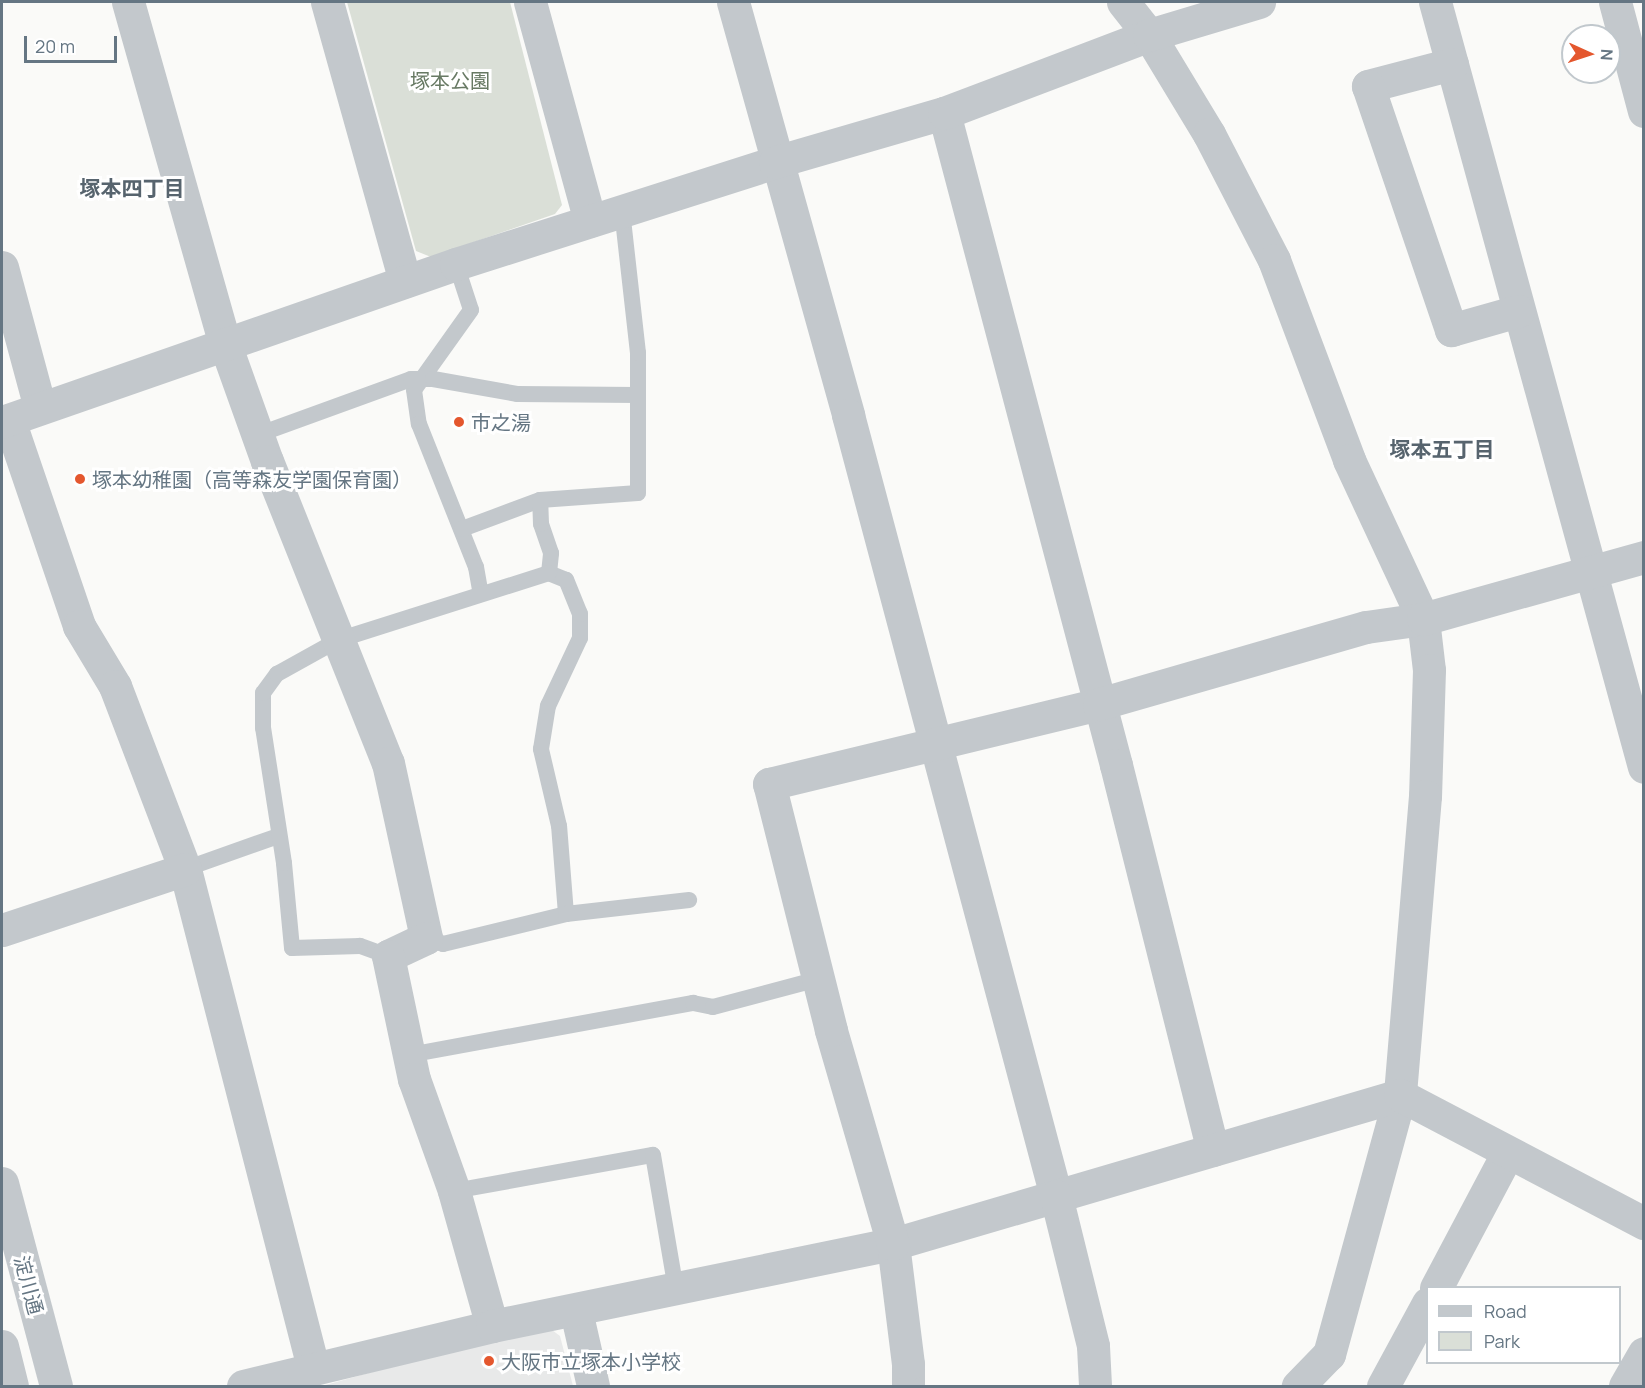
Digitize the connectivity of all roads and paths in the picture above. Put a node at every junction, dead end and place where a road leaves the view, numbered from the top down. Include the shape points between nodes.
1 (128, 2) edge
2 (327, 2) edge
3 (530, 2) edge
4 (734, 2) edge
5 (1123, 2) edge
6 (1259, 2) edge
7 (1435, 2) edge
8 (1615, 2) edge
9 (1149, 36) junction
10 (1452, 64) junction
11 (1644, 111) edge
12 (944, 113) junction
13 (775, 162) junction
14 (622, 210) junction
15 (590, 221) junction
16 (456, 264) junction
17 (2, 267) edge
18 (405, 281) junction
19 (1518, 311) junction
20 (225, 344) junction
21 (419, 379) junction
22 (638, 395) junction
23 (40, 408) junction
24 (5, 421) edge
25 (257, 435) junction
26 (540, 500) junction
27 (462, 529) junction
28 (1644, 557) edge
29 (1589, 571) junction
30 (549, 573) junction
31 (481, 594) junction
32 (1423, 619) junction
33 (338, 640) junction
34 (1100, 704) junction
35 (934, 746) junction
36 (1644, 767) edge
37 (278, 836) junction
38 (185, 869) junction
39 (689, 900) dead end
40 (566, 914) junction
41 (2, 930) edge
42 (426, 938) junction
43 (388, 956) junction
44 (818, 979) junction
45 (409, 1055) junction
46 (1400, 1095) junction
47 (1213, 1150) junction
48 (1507, 1154) junction
49 (2, 1183) edge
50 (454, 1191) junction
51 (1056, 1196) junction
52 (1644, 1223) edge
53 (893, 1244) junction
54 (1437, 1286) edge
55 (676, 1290) junction
56 (1426, 1307) edge
57 (576, 1311) junction
58 (492, 1326) junction
59 (2, 1347) edge
60 (1644, 1353) edge
61 (313, 1367) junction
62 (12, 1386) edge
63 (56, 1386) edge
64 (243, 1386) edge
65 (593, 1386) edge
66 (908, 1386) edge
67 (1095, 1386) edge
68 (1298, 1386) edge
69 (1383, 1386) edge
70 (1625, 1386) edge

1 - 20 street
2 - 18 street
3 - 15 street
4 - 13 street
5 - 9 street
6 - 9 street
7 - 10 street
8 - 11 street
9 - 12 street
9 - 32 street via 1209,134 1274,260 1349,460
10 - 19 street
10 - 19 street via 1368,86 1451,330
12 - 13 street
12 - 34 street
13 - 14 street
13 - 35 street via 848,416
14 - 15 street
14 - 22 lane via 638,353
15 - 16 street
16 - 18 street
16 - 21 lane via 471,310 458,333
17 - 23 street
18 - 20 street
19 - 29 street
20 - 23 street
20 - 25 street
21 - 22 lane via 517,394
21 - 25 lane
21 - 27 lane via 414,390 419,424
22 - 26 lane via 638,493
23 - 24 street
24 - 38 street via 79,626 115,686
25 - 33 street
26 - 27 lane
26 - 30 lane via 541,524 552,553
27 - 31 lane
28 - 29 street
29 - 32 street
29 - 36 street
30 - 31 lane
30 - 40 lane via 566,580 580,614 580,638 548,706 541,742 559,826
31 - 33 lane
32 - 34 street via 1366,627
32 - 46 street via 1429,670 1425,796
33 - 37 lane via 277,674 263,693 262,728
33 - 42 street via 388,763
34 - 35 street
34 - 47 street
35 - 44 street via 769,784
35 - 51 street
37 - 38 lane
37 - 43 lane via 292,948 360,946
38 - 41 street
38 - 61 street
39 - 40 lane
40 - 42 lane via 443,944
42 - 43 street
43 - 45 street
44 - 45 lane via 713,1007 693,1003
44 - 53 street
45 - 50 street
46 - 47 street
46 - 48 street
46 - 68 street via 1329,1354
47 - 51 street
48 - 52 street
48 - 54 street
49 - 63 street, 淀川通
50 - 55 lane via 652,1155
50 - 58 street
51 - 53 street
51 - 67 street via 1093,1346
53 - 55 street
53 - 66 street
55 - 57 street
56 - 69 street
57 - 58 street
57 - 65 street
58 - 61 street
59 - 62 street
60 - 70 street
61 - 64 street

